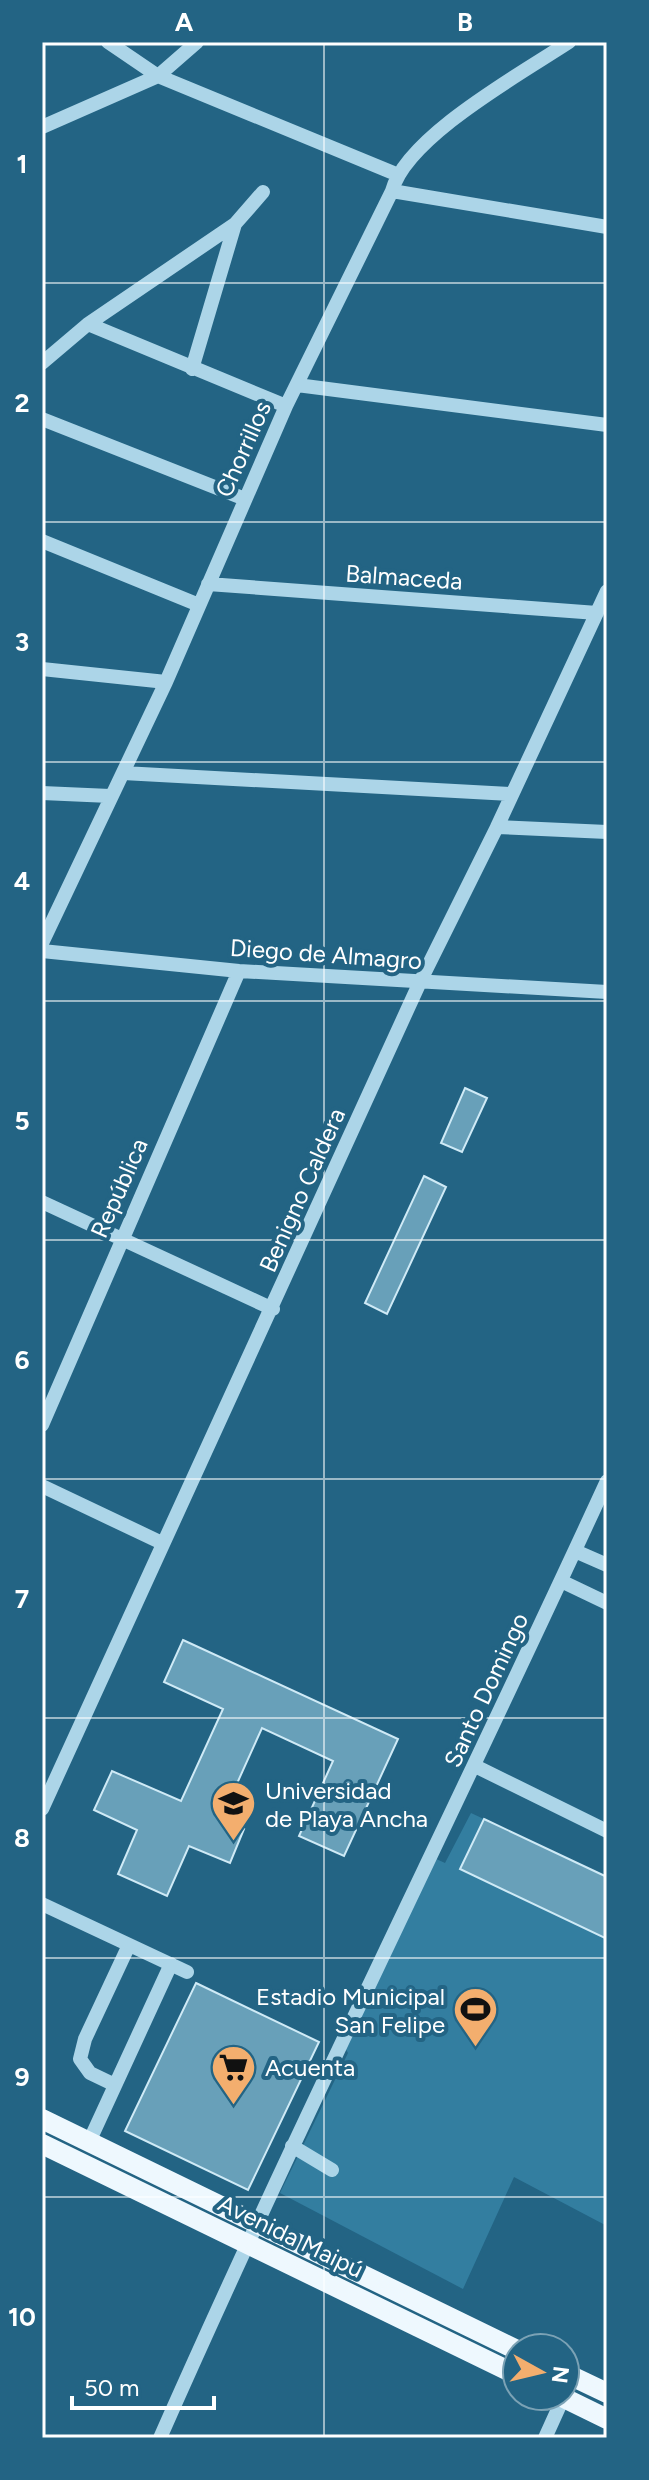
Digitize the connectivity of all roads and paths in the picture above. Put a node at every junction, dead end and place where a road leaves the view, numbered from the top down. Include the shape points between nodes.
1 (108, 42) edge
2 (197, 42) edge
3 (569, 42) edge
4 (158, 76) junction
5 (42, 127) edge
6 (396, 174) junction
7 (392, 191) junction
8 (263, 192) dead end
9 (235, 224) junction
10 (607, 227) edge
11 (88, 324) junction
12 (42, 363) edge
13 (192, 369) junction
14 (297, 385) junction
15 (286, 406) junction
16 (42, 419) edge
17 (607, 425) edge
18 (245, 499) junction
19 (42, 541) edge
20 (208, 584) junction
21 (607, 591) edge
22 (199, 605) junction
23 (597, 613) junction
24 (42, 669) edge
25 (166, 682) junction
26 (123, 773) junction
27 (42, 793) edge
28 (512, 794) junction
29 (110, 796) junction
30 (497, 827) junction
31 (607, 832) edge
32 (42, 943) edge
33 (42, 951) edge
34 (239, 971) junction
35 (420, 982) junction
36 (607, 992) edge
37 (42, 1202) edge
38 (121, 1238) junction
39 (273, 1309) junction
40 (42, 1425) edge
41 (607, 1481) edge
42 (42, 1486) edge
43 (162, 1543) junction
44 (575, 1551) junction
45 (607, 1565) edge
46 (561, 1581) junction
47 (607, 1603) edge
48 (475, 1766) junction
49 (42, 1809) edge
50 (607, 1831) edge
51 (42, 1904) edge
52 (129, 1945) junction
53 (171, 1964) junction
54 (187, 1972) dead end
55 (115, 2085) junction
56 (42, 2119) edge
57 (89, 2142) junction
58 (42, 2144) edge
59 (292, 2146) junction
60 (332, 2170) dead end
61 (256, 2223) junction
62 (246, 2243) junction
63 (501, 2342) edge
64 (501, 2367) edge
65 (581, 2391) edge
66 (607, 2393) edge
67 (581, 2400) edge
68 (556, 2412) edge
69 (607, 2419) edge
70 (160, 2438) edge
71 (545, 2438) edge

1 - 4 street
2 - 4 street
3 - 6 street via 437,132
4 - 5 street
4 - 6 street
6 - 7 street, Chorrillos
7 - 10 street
7 - 14 street, Chorrillos
8 - 9 street
9 - 11 street
9 - 13 street
11 - 12 street
11 - 13 street
13 - 15 street
14 - 15 street, Chorrillos
14 - 17 street
15 - 18 street, Chorrillos
16 - 18 street
18 - 20 street, Chorrillos
19 - 22 street
20 - 22 street, Chorrillos
20 - 23 street, Balmaceda
21 - 23 street, Benigno Caldera
22 - 25 street, Chorrillos
23 - 28 street, Benigno Caldera
24 - 25 street
25 - 26 street, Chorrillos
26 - 28 street
26 - 29 street, Chorrillos
27 - 29 street
28 - 30 street, Benigno Caldera
29 - 32 street, Chorrillos
30 - 31 street
30 - 35 street, Benigno Caldera
33 - 34 street, Diego de Almagro
34 - 35 street, Diego de Almagro
34 - 38 street, República
35 - 36 street, Diego de Almagro
35 - 39 street, Benigno Caldera
37 - 38 street
38 - 39 street
38 - 40 street, República
39 - 43 street, Benigno Caldera
41 - 44 street, Santo Domingo
42 - 43 street
43 - 49 street, Benigno Caldera
44 - 45 street
44 - 46 street, Santo Domingo
46 - 47 street
46 - 48 street, Santo Domingo
48 - 50 street
48 - 59 street, Santo Domingo
51 - 52 street
52 - 53 street
52 - 55 street via 80,2059 90,2073
53 - 54 street
53 - 55 street
55 - 57 street
56 - 57 main road, Avenida Maipú
57 - 61 main road, Avenida Maipú
58 - 62 main road, Avenida Maipú
59 - 60 street
59 - 61 street, Santo Domingo
61 - 62 street, Santo Domingo
61 - 63 main road, Avenida Maipú
62 - 64 main road, Avenida Maipú
62 - 70 street, Santo Domingo
65 - 66 main road
67 - 69 main road
68 - 71 street

